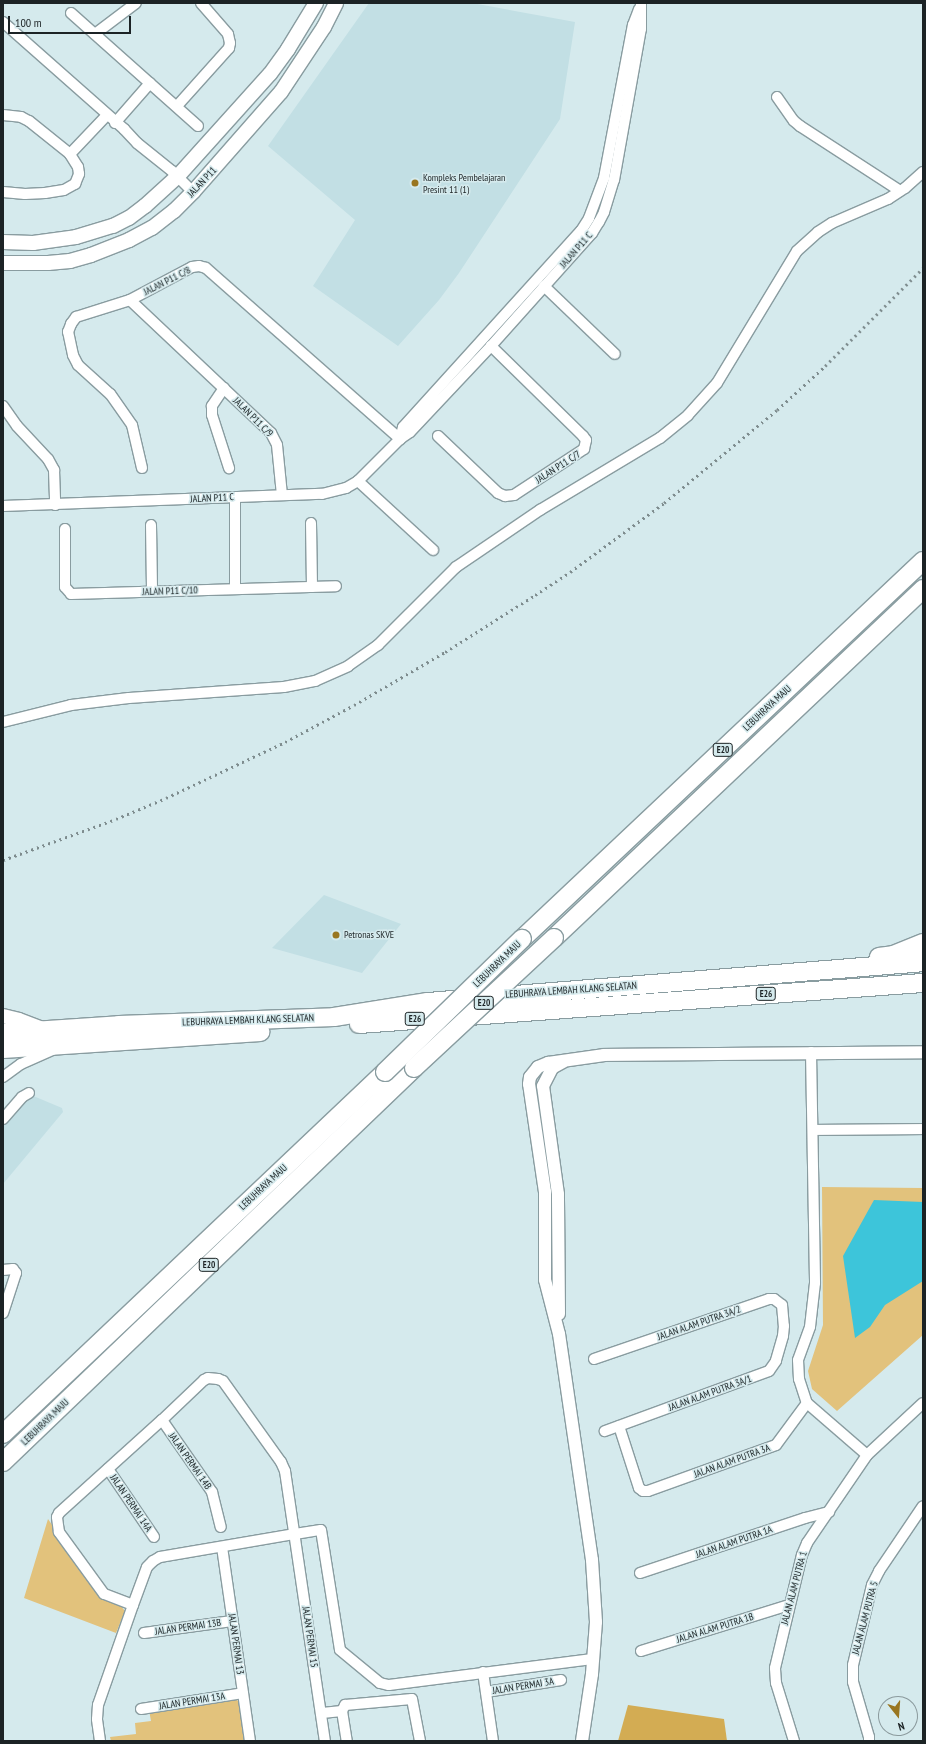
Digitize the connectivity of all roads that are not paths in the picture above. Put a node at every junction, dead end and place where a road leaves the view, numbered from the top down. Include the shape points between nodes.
1 (136, 3) edge
2 (201, 3) edge
3 (316, 3) edge
4 (336, 3) edge
5 (641, 4) edge
6 (71, 13) dead end
7 (3, 22) edge
8 (94, 34) junction
9 (150, 83) junction
10 (778, 96) dead end
11 (177, 106) junction
12 (107, 115) junction
13 (3, 116) edge
14 (115, 123) junction
15 (198, 126) dead end
16 (70, 154) junction
17 (923, 172) edge
18 (178, 176) junction
19 (900, 191) junction
20 (3, 192) edge
21 (193, 192) junction
22 (3, 242) edge
23 (3, 263) edge
24 (544, 286) junction
25 (130, 300) junction
26 (490, 346) junction
27 (615, 354) dead end
28 (224, 388) junction
29 (3, 406) edge
30 (438, 436) dead end
31 (400, 439) junction
32 (142, 468) dead end
33 (229, 468) dead end
34 (358, 481) junction
35 (282, 495) junction
36 (235, 497) junction
37 (56, 505) junction
38 (3, 506) edge
39 (311, 523) dead end
40 (151, 525) dead end
41 (65, 529) dead end
42 (434, 550) dead end
43 (923, 561) edge
44 (312, 586) junction
45 (336, 586) dead end
46 (235, 589) junction
47 (923, 589) edge
48 (152, 591) junction
49 (3, 722) edge
50 (923, 943) edge
51 (923, 962) edge
52 (813, 972) junction
53 (920, 984) edge
54 (3, 1016) edge
55 (44, 1030) junction
56 (3, 1033) edge
57 (60, 1046) junction
58 (3, 1049) edge
59 (811, 1052) junction
60 (923, 1052) edge
61 (564, 1062) junction
62 (3, 1077) edge
63 (29, 1093) dead end
64 (3, 1119) edge
65 (923, 1129) edge
66 (813, 1130) junction
67 (552, 1144) junction
68 (540, 1158) junction
69 (544, 1235) junction
70 (559, 1269) junction
71 (3, 1270) edge
72 (548, 1289) junction
73 (3, 1313) edge
74 (784, 1326) joint
75 (559, 1334) junction
76 (594, 1359) dead end
77 (807, 1403) junction
78 (923, 1403) edge
79 (162, 1420) junction
80 (618, 1426) junction
81 (605, 1430) dead end
82 (3, 1434) edge
83 (867, 1455) junction
84 (3, 1462) edge
85 (108, 1469) junction
86 (923, 1506) edge
87 (828, 1512) junction
88 (221, 1527) dead end
89 (295, 1534) junction
90 (154, 1537) dead end
91 (222, 1547) junction
92 (640, 1573) dead end
93 (133, 1605) junction
94 (789, 1605) junction
95 (232, 1621) junction
96 (144, 1633) dead end
97 (641, 1651) dead end
98 (592, 1659) junction
99 (483, 1672) junction
100 (561, 1680) dead end
101 (486, 1692) junction
102 (243, 1693) junction
103 (141, 1709) dead end
104 (342, 1711) junction
105 (322, 1713) junction
106 (100, 1741) edge
107 (250, 1741) edge
108 (325, 1741) edge
109 (347, 1741) edge
110 (420, 1741) edge
111 (493, 1741) edge
112 (582, 1741) edge
113 (794, 1741) edge
114 (869, 1741) edge

1 - 8 street
2 - 11 street via 228,34 229,48
3 - 18 main road via 270,74
4 - 21 main road, JALAN P11 via 324,27 281,92
5 - 24 street, JALAN P11 C via 642,26 614,180 604,212 592,233
5 - 31 street, JALAN P11 C via 633,25 604,178 589,218 581,231 403,427
6 - 8 street
7 - 12 street
8 - 9 street
9 - 11 street
9 - 14 street
10 - 19 street via 800,126
11 - 15 street
12 - 14 street
12 - 16 street
13 - 16 street via 21,117 29,121
14 - 18 street
16 - 20 street via 79,174 75,184 70,188 45,193
17 - 19 street
18 - 21 street
18 - 22 main road via 145,206 112,226 55,241
19 - 49 street via 888,199 832,223 797,251 717,383 688,415 660,438 540,510 456,567 378,645 348,666 315,681 284,687 71,705
21 - 23 main road, JALAN P11 via 152,228 109,248 70,261 48,264
24 - 26 street, JALAN P11 C
24 - 27 street
25 - 28 street, JALAN P11 C/9
25 - 31 street, JALAN P11 C/8 via 192,267 206,268
25 - 32 street, JALAN P11 C/8 via 76,317 68,332 78,365 110,394 132,425
26 - 30 street, JALAN P11 C/7 via 583,436 586,440 584,449 514,494 506,496 498,493
26 - 31 street, JALAN P11 C via 410,432
28 - 33 street, JALAN P11 C/9 via 212,406 212,415
28 - 35 street, JALAN P11 C/9 via 275,438
29 - 37 street via 17,426 48,459 54,470
31 - 34 street, JALAN P11 C
34 - 35 street, JALAN P11 C via 334,492
34 - 42 street
35 - 36 street, JALAN P11 C
36 - 37 street, JALAN P11 C
36 - 46 street
37 - 38 street, JALAN P11 C
39 - 44 street
40 - 48 street
41 - 48 street, JALAN P11 C/10 via 65,587 71,594
43 - 82 highway, LEBUHRAYA MAJU / E20, bridge
44 - 45 street, JALAN P11 C/10
44 - 46 street, JALAN P11 C/10
46 - 48 street, JALAN P11 C/10
47 - 84 highway, LEBUHRAYA MAJU / E20, bridge via 414,1068
50 - 52 highway via 894,955 841,962
51 - 52 highway, LEBUHRAYA LEMBAH KLANG SELATAN / E26
52 - 55 highway, LEBUHRAYA LEMBAH KLANG SELATAN / E26 via 428,1002 334,1017
53 - 57 highway, LEBUHRAYA LEMBAH KLANG SELATAN / E26
54 - 55 main road
55 - 56 highway, LEBUHRAYA LEMBAH KLANG SELATAN / E26
57 - 58 highway, LEBUHRAYA LEMBAH KLANG SELATAN / E26
57 - 62 street via 20,1064
59 - 60 street
59 - 61 street via 604,1055
59 - 66 street
61 - 67 street via 552,1068 543,1086
61 - 68 street via 538,1067 530,1077
63 - 64 street via 22,1097
65 - 66 street
66 - 77 street via 814,1299 810,1326 798,1360 802,1392
67 - 68 street via 544,1146
67 - 70 street via 558,1194
68 - 69 street via 545,1192
69 - 70 street via 550,1260
69 - 72 street via 544,1271
70 - 72 street via 551,1272
70 - 75 street
71 - 73 street via 13,1269 16,1273
72 - 75 street
74 - 76 street, JALAN ALAM PUTRA 3A/2 via 782,1305 774,1299 769,1299
74 - 80 street, JALAN ALAM PUTRA 3A/1 via 776,1361 769,1371
75 - 98 street via 592,1560 596,1622
77 - 80 street, JALAN ALAM PUTRA 3A via 776,1446 648,1491 640,1488
77 - 83 street
78 - 83 street, JALAN ALAM PUTRA 1
79 - 85 street
79 - 88 street, JALAN PERMAI 14B via 212,1492
79 - 89 street, JALAN PERMAI 15 via 204,1380 213,1378 222,1381 286,1471
80 - 81 street, JALAN ALAM PUTRA 3A/1
83 - 87 street, JALAN ALAM PUTRA 1
85 - 90 street, JALAN PERMAI 14A
85 - 93 street via 58,1513 57,1527 104,1594
86 - 114 street, JALAN ALAM PUTRA 5 via 872,1585 853,1664 853,1682
87 - 92 street, JALAN ALAM PUTRA 1A
87 - 94 street, JALAN ALAM PUTRA 1 via 802,1555
89 - 91 street
89 - 99 street via 321,1530 338,1645 343,1655 374,1679 389,1684
89 - 105 street, JALAN PERMAI 15
91 - 93 street via 160,1557 153,1561 148,1567
91 - 95 street, JALAN PERMAI 13
93 - 106 street via 98,1705
94 - 97 street, JALAN ALAM PUTRA 1B
94 - 113 street, JALAN ALAM PUTRA 1 via 775,1675
95 - 96 street, JALAN PERMAI 13B
95 - 102 street, JALAN PERMAI 13
98 - 99 street
98 - 112 street
99 - 101 street
100 - 101 street, JALAN PERMAI 3A
101 - 111 street
102 - 103 street, JALAN PERMAI 13A
102 - 107 street, JALAN PERMAI 13
104 - 105 street
104 - 109 street
104 - 110 street via 345,1705 412,1699
105 - 108 street, JALAN PERMAI 15

